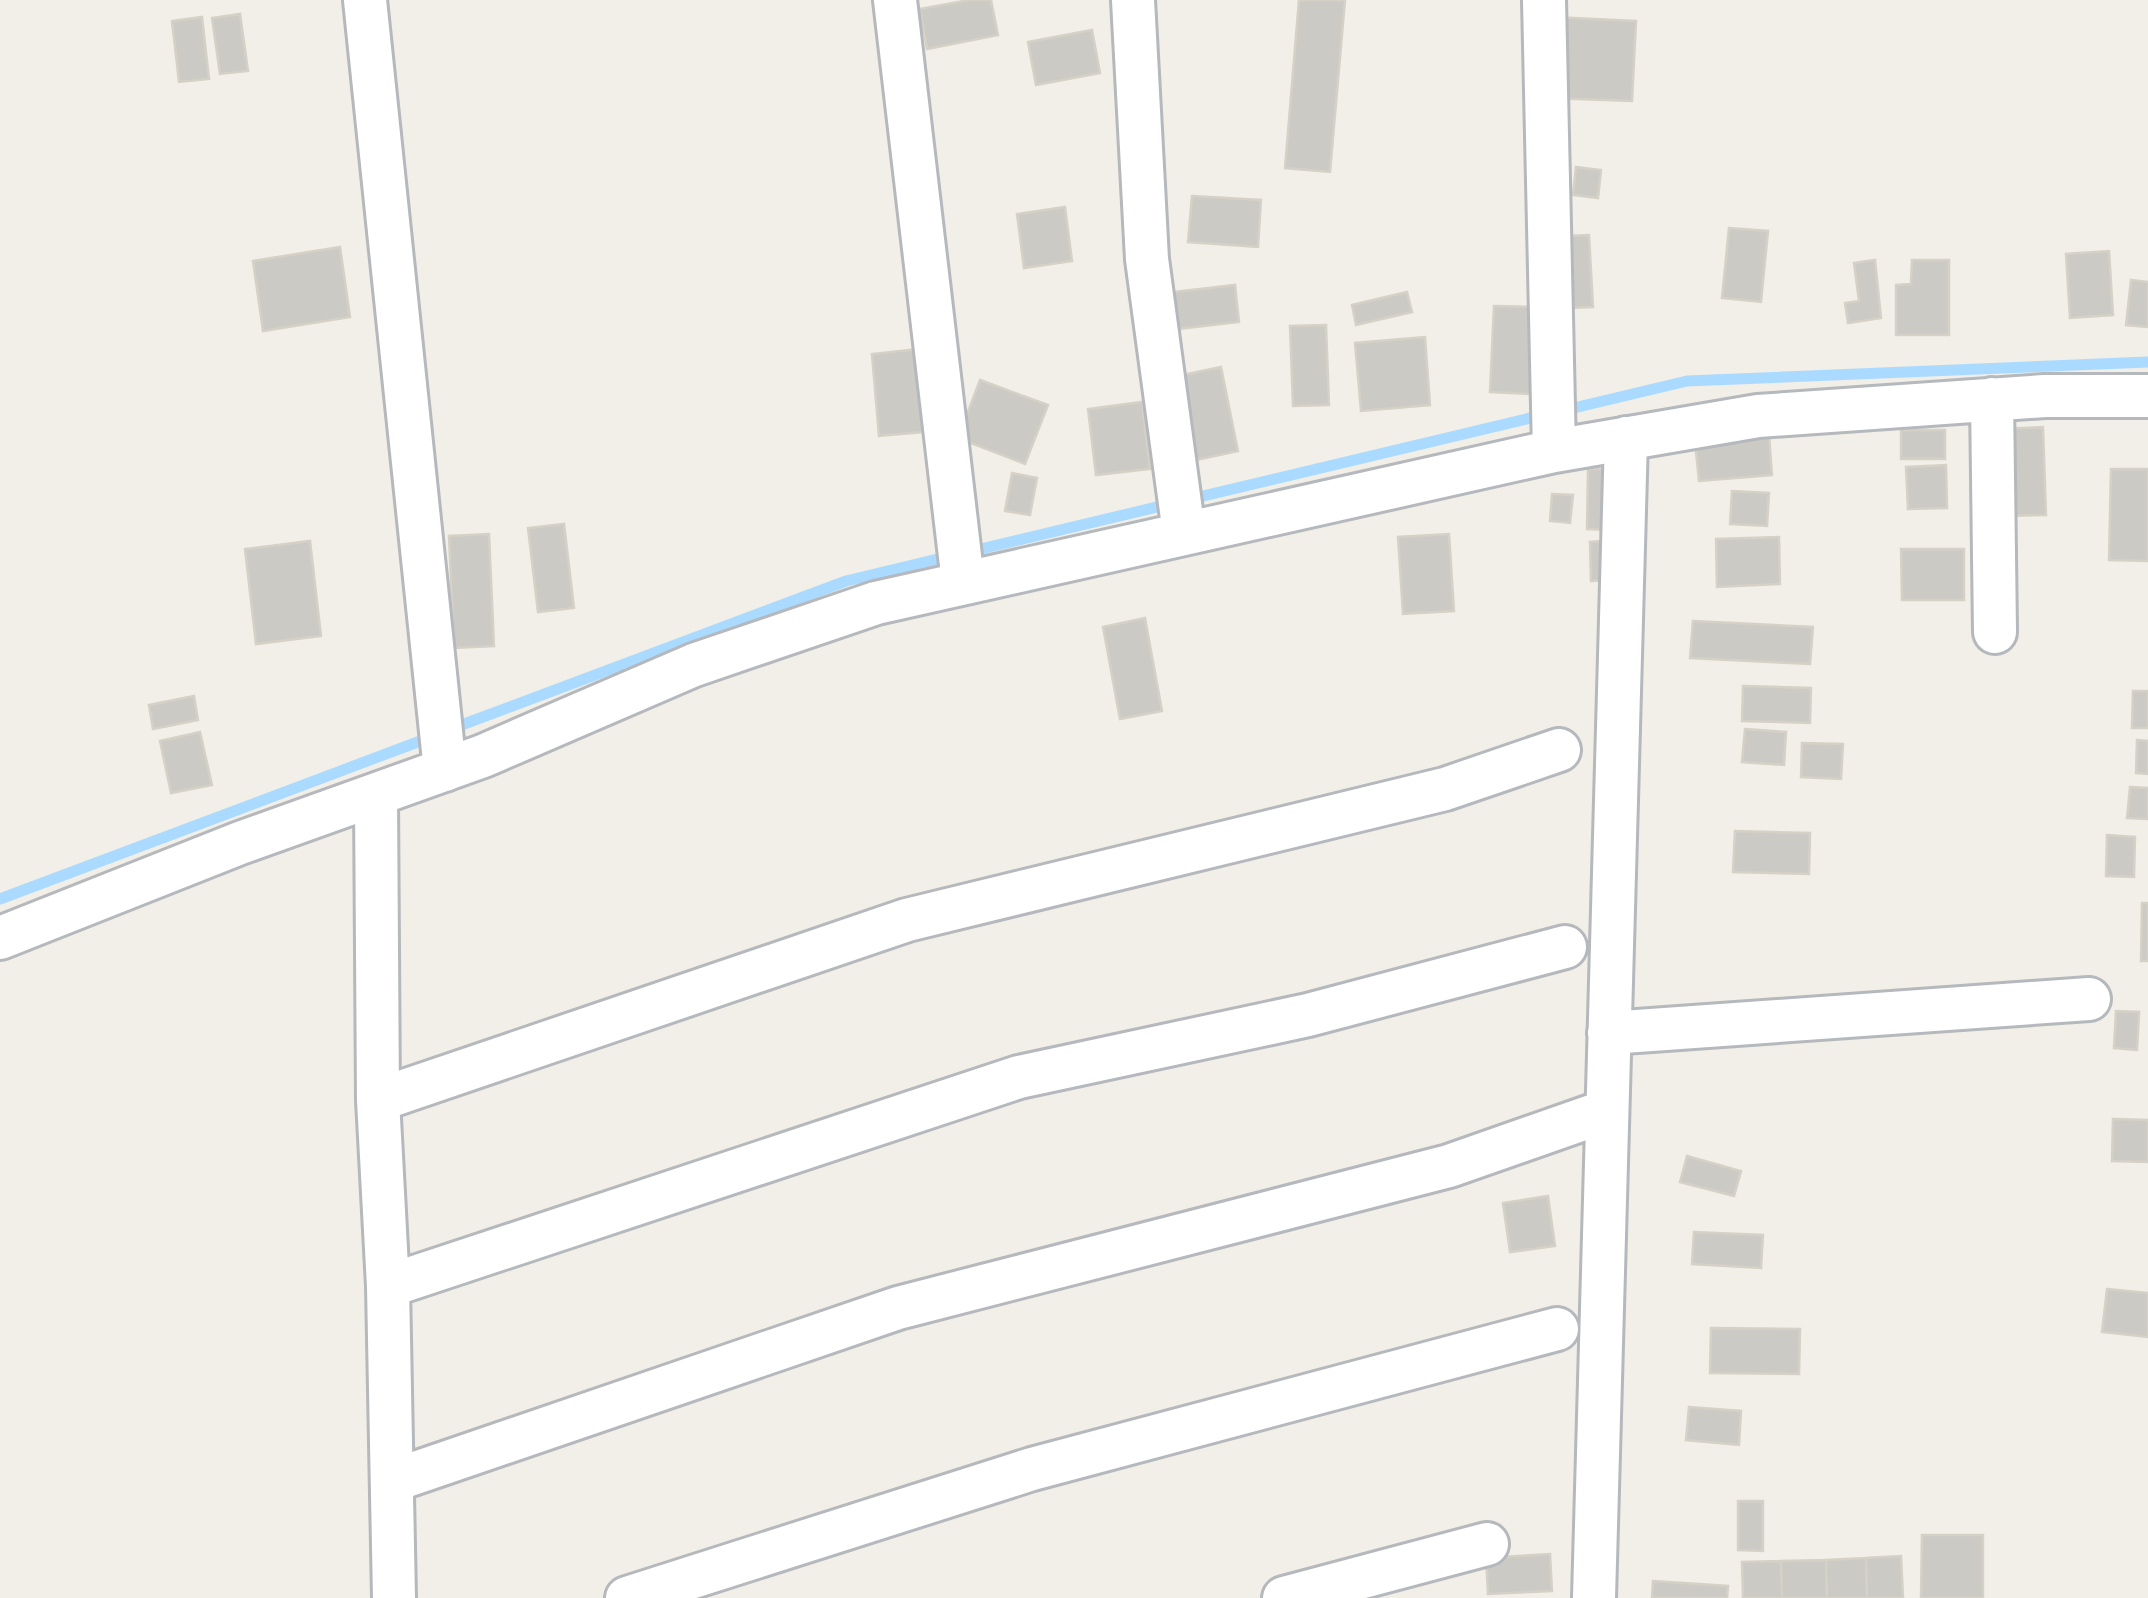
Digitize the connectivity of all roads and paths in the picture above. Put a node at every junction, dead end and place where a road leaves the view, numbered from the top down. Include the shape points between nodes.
1 (365, 0) edge
2 (895, 0) edge
3 (1133, 0) edge
4 (1544, 0) edge
5 (2148, 396) edge
6 (1992, 399) junction
7 (1626, 438) junction
8 (1554, 451) junction
9 (1184, 533) junction
10 (963, 582) junction
11 (1995, 632) dead end
12 (1559, 750) dead end
13 (445, 770) junction
14 (376, 798) junction
15 (0, 938) edge
16 (1564, 946) dead end
17 (2089, 999) dead end
18 (1609, 1034) junction
19 (378, 1100) junction
20 (1606, 1110) junction
21 (388, 1286) junction
22 (1557, 1329) dead end
23 (392, 1481) junction
24 (1487, 1544) dead end
25 (394, 1598) edge
26 (627, 1598) edge
27 (1284, 1598) edge
28 (1594, 1598) edge

1 - 13 street
2 - 10 street
3 - 9 street via 1147,258
4 - 8 street
5 - 6 street
6 - 7 street via 1758,416
6 - 11 street
7 - 8 street
7 - 18 street
8 - 9 street
9 - 10 street
10 - 13 street via 876,603 694,666
12 - 19 street via 1445,789 907,920
13 - 14 street
14 - 15 street via 240,843
14 - 19 street
16 - 21 street via 1308,1015 1018,1077
17 - 18 street
18 - 20 street
19 - 21 street
20 - 23 street via 1449,1166 898,1308
20 - 28 street
21 - 23 street
22 - 26 street via 1032,1469
23 - 25 street
24 - 27 street

